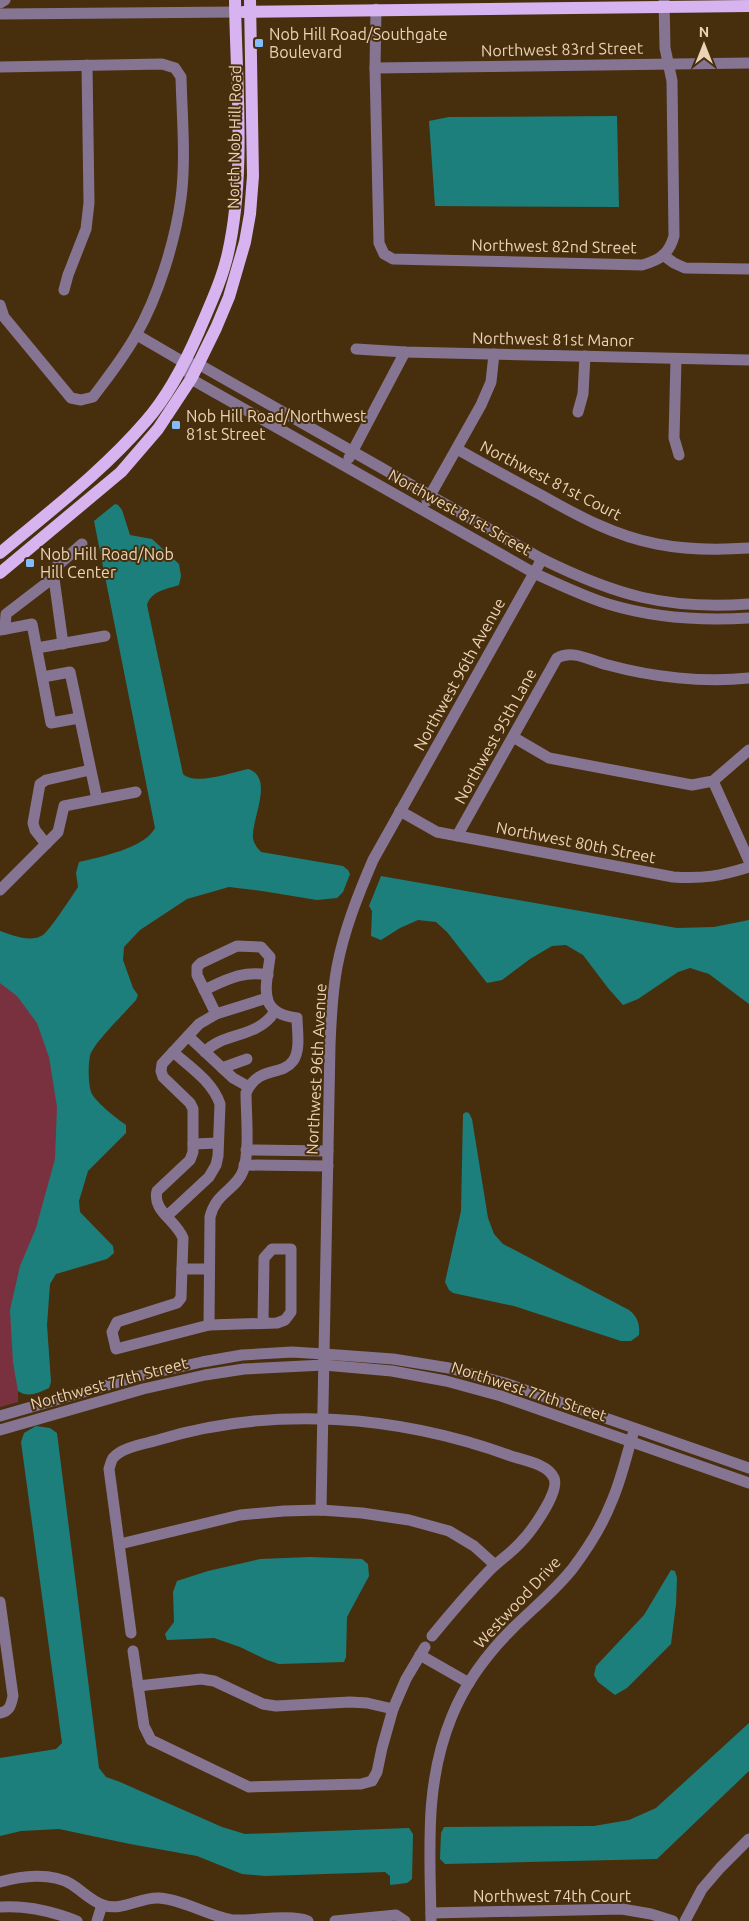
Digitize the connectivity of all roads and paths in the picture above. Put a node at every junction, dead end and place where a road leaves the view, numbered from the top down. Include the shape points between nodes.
1 (5, 0) edge
2 (0, 3) edge
3 (664, 3) edge
4 (235, 6) edge
5 (250, 6) edge
6 (749, 6) edge
7 (376, 9) junction
8 (0, 14) edge
9 (749, 63) edge
10 (669, 64) junction
11 (88, 65) junction
12 (0, 67) edge
13 (375, 68) junction
14 (664, 255) junction
15 (749, 269) edge
16 (64, 290) dead end
17 (0, 305) edge
18 (137, 335) junction
19 (356, 349) dead end
20 (405, 352) junction
21 (494, 354) junction
22 (585, 356) junction
23 (676, 359) junction
24 (749, 360) edge
25 (185, 363) junction
26 (200, 365) junction
27 (192, 379) junction
28 (578, 412) dead end
29 (457, 449) junction
30 (352, 452) junction
31 (680, 455) dead end
32 (345, 466) junction
33 (430, 496) junction
34 (422, 509) junction
35 (82, 544) dead end
36 (749, 548) edge
37 (0, 553) edge
38 (542, 559) junction
39 (0, 572) edge
40 (534, 573) junction
41 (53, 578) junction
42 (749, 604) edge
43 (749, 618) edge
44 (2, 629) edge
45 (105, 636) dead end
46 (63, 644) junction
47 (37, 648) junction
48 (43, 677) junction
49 (749, 678) edge
50 (79, 718) junction
51 (513, 738) junction
52 (749, 750) edge
53 (90, 770) junction
54 (713, 781) junction
55 (136, 792) dead end
56 (96, 800) junction
57 (400, 811) junction
58 (457, 836) junction
59 (46, 844) junction
60 (749, 861) edge
61 (749, 867) edge
62 (1, 888) edge
63 (268, 976) junction
64 (204, 990) junction
65 (267, 998) junction
66 (276, 1011) junction
67 (216, 1014) junction
68 (188, 1036) junction
69 (173, 1052) junction
70 (205, 1052) junction
71 (247, 1059) dead end
72 (222, 1068) junction
73 (249, 1087) junction
74 (218, 1143) junction
75 (193, 1144) junction
76 (246, 1150) junction
77 (276, 1150) junction
78 (328, 1151) junction
79 (244, 1165) junction
80 (275, 1165) junction
81 (328, 1166) junction
82 (167, 1216) junction
83 (182, 1269) junction
84 (209, 1269) junction
85 (263, 1323) junction
86 (209, 1325) junction
87 (324, 1359) junction
88 (0, 1416) edge
89 (324, 1418) junction
90 (635, 1428) junction
91 (0, 1430) edge
92 (631, 1441) junction
93 (749, 1468) edge
94 (749, 1483) edge
95 (321, 1510) junction
96 (120, 1544) junction
97 (494, 1564) junction
98 (0, 1602) edge
99 (131, 1633) dead end
100 (432, 1636) dead end
101 (133, 1651) dead end
102 (469, 1683) junction
103 (138, 1686) junction
104 (393, 1709) junction
105 (0, 1713) edge
106 (749, 1839) edge
107 (0, 1882) edge
108 (102, 1905) junction
109 (0, 1907) edge
110 (523, 1916) edge
111 (431, 1917) edge
112 (71, 1920) edge
113 (97, 1921) edge
114 (308, 1921) edge
115 (335, 1921) edge
116 (405, 1921) edge
117 (672, 1921) edge
118 (685, 1921) edge

1 - 2 street
3 - 6 main road
3 - 7 main road
3 - 10 street via 665,48
4 - 5 main road
4 - 8 street
4 - 25 main road, North Nob Hill Road via 238,174 235,212 228,253 216,290
5 - 7 main road
5 - 26 main road, North Nob Hill Road via 253,176 250,214 229,297
7 - 13 street
9 - 10 street, Northwest 83rd Street
10 - 13 street, Northwest 83rd Street
10 - 14 street via 672,81 674,236
11 - 12 street
11 - 16 street via 89,203 86,228
11 - 18 street via 162,64 175,68 181,77 181,198 172,245
13 - 14 street, Northwest 82nd Street via 379,243 384,254 393,259 642,265
14 - 15 street via 685,268
17 - 18 street via 4,317 72,398 81,400 93,397
18 - 25 street, Northwest 81st Street
19 - 20 street, Northwest 81st Manor
20 - 21 street, Northwest 81st Manor
20 - 30 street
21 - 22 street, Northwest 81st Manor
21 - 29 street via 491,382
22 - 23 street, Northwest 81st Manor
22 - 28 street via 583,394
23 - 24 street, Northwest 81st Manor
23 - 31 street via 674,438
25 - 26 street, Northwest 81st Street
25 - 27 street
25 - 37 main road, North Nob Hill Road via 147,420 106,464
26 - 27 main road, North Nob Hill Road
26 - 30 street, Northwest 81st Street
27 - 32 street, Northwest 81st Street
27 - 39 main road, North Nob Hill Road via 158,429 121,472
29 - 33 street
29 - 36 street, Northwest 81st Court via 583,519 622,534 657,544 692,548
30 - 32 street
30 - 33 street, Northwest 81st Street
32 - 34 street, Northwest 81st Street
33 - 34 street
33 - 38 street, Northwest 81st Street
34 - 40 street, Northwest 81st Street
35 - 41 street via 57,566
38 - 40 street, Northwest 96th Avenue
38 - 42 street, Northwest 81st Street via 612,590 647,599 715,606
40 - 43 street, Northwest 81st Street via 608,604 646,613 715,620
40 - 57 street, Northwest 96th Avenue
41 - 44 street via 6,614
41 - 46 street
44 - 47 street via 32,624
45 - 46 street
46 - 47 street
47 - 48 street
48 - 50 street via 70,672
48 - 50 street via 51,723
49 - 51 street, Northwest 95th Lane via 699,679 650,674 564,654 557,658
50 - 53 street
51 - 54 street via 549,758 692,785
51 - 58 street, Northwest 95th Lane
52 - 54 street
53 - 56 street
53 - 59 street via 40,784 33,823
54 - 60 street
55 - 56 street
56 - 59 street via 64,806 58,832
57 - 58 street, Northwest 80th Street via 437,832
57 - 78 street, Northwest 96th Avenue via 358,895 337,967 332,1005
58 - 61 street, Northwest 80th Street via 673,877 697,879 720,876
59 - 62 street
63 - 64 street via 239,975
63 - 64 street via 270,957 261,947 237,946 200,962 197,975
63 - 65 street
64 - 67 street
65 - 66 street
65 - 67 street
66 - 70 street via 262,1026 216,1044
66 - 73 street via 297,1018 294,1060 258,1077
67 - 68 street via 198,1024
68 - 69 street
68 - 70 street
69 - 74 street via 214,1090 220,1104
69 - 75 street via 162,1064 161,1071 163,1077 190,1103
70 - 72 street
71 - 72 street
72 - 73 street
73 - 76 street via 246,1093
74 - 75 street
74 - 82 street via 218,1156 210,1177
75 - 82 street via 190,1160 157,1191 156,1204
76 - 77 street
76 - 79 street
77 - 78 street
77 - 80 street
78 - 81 street, Northwest 96th Avenue
79 - 80 street
79 - 84 street via 237,1182 216,1200 212,1208
80 - 81 street
81 - 87 street, Northwest 96th Avenue
82 - 83 street via 180,1230
83 - 84 street
83 - 86 street via 181,1298 177,1303 117,1322 112,1332 116,1349
84 - 86 street
85 - 85 street via 264,1258 272,1249 291,1249 291,1312 285,1320
85 - 86 street
87 - 88 street, Northwest 77th Street via 292,1352 202,1362 139,1376
87 - 89 street, Northwest 96th Avenue
87 - 90 street, Northwest 77th Street via 393,1359 449,1368
87 - 91 street, Northwest 77th Street via 205,1375 143,1389
87 - 92 street, Northwest 77th Street via 446,1381 502,1396
89 - 95 street, Northwest 96th Avenue
89 - 96 street via 268,1420 214,1427 121,1452 112,1459 109,1469
89 - 97 street via 444,1435 486,1446 546,1469 554,1477 555,1487 543,1512 521,1543
90 - 92 street, Westwood Drive
90 - 93 street, Northwest 77th Street
92 - 94 street, Northwest 77th Street
92 - 102 street, Westwood Drive via 612,1502 594,1538 572,1569 488,1655
95 - 96 street via 240,1515
95 - 97 street via 409,1520 449,1531 474,1546
96 - 99 street
97 - 100 street
98 - 105 street via 13,1696 11,1706
101 - 103 street
102 - 104 street via 423,1651
102 - 111 street, Westwood Drive via 452,1715 434,1774 429,1843
103 - 104 street via 214,1681 269,1705 358,1703
103 - 104 street via 146,1734 151,1740 249,1787 362,1784 372,1781
106 - 118 street via 702,1890
107 - 108 street via 35,1876 69,1882
108 - 113 street
108 - 114 street via 115,1907 159,1898 232,1920
109 - 112 street via 37,1908
110 - 111 street, Northwest 74th Court
110 - 117 street, Northwest 74th Court via 622,1908
115 - 116 street via 396,1915

